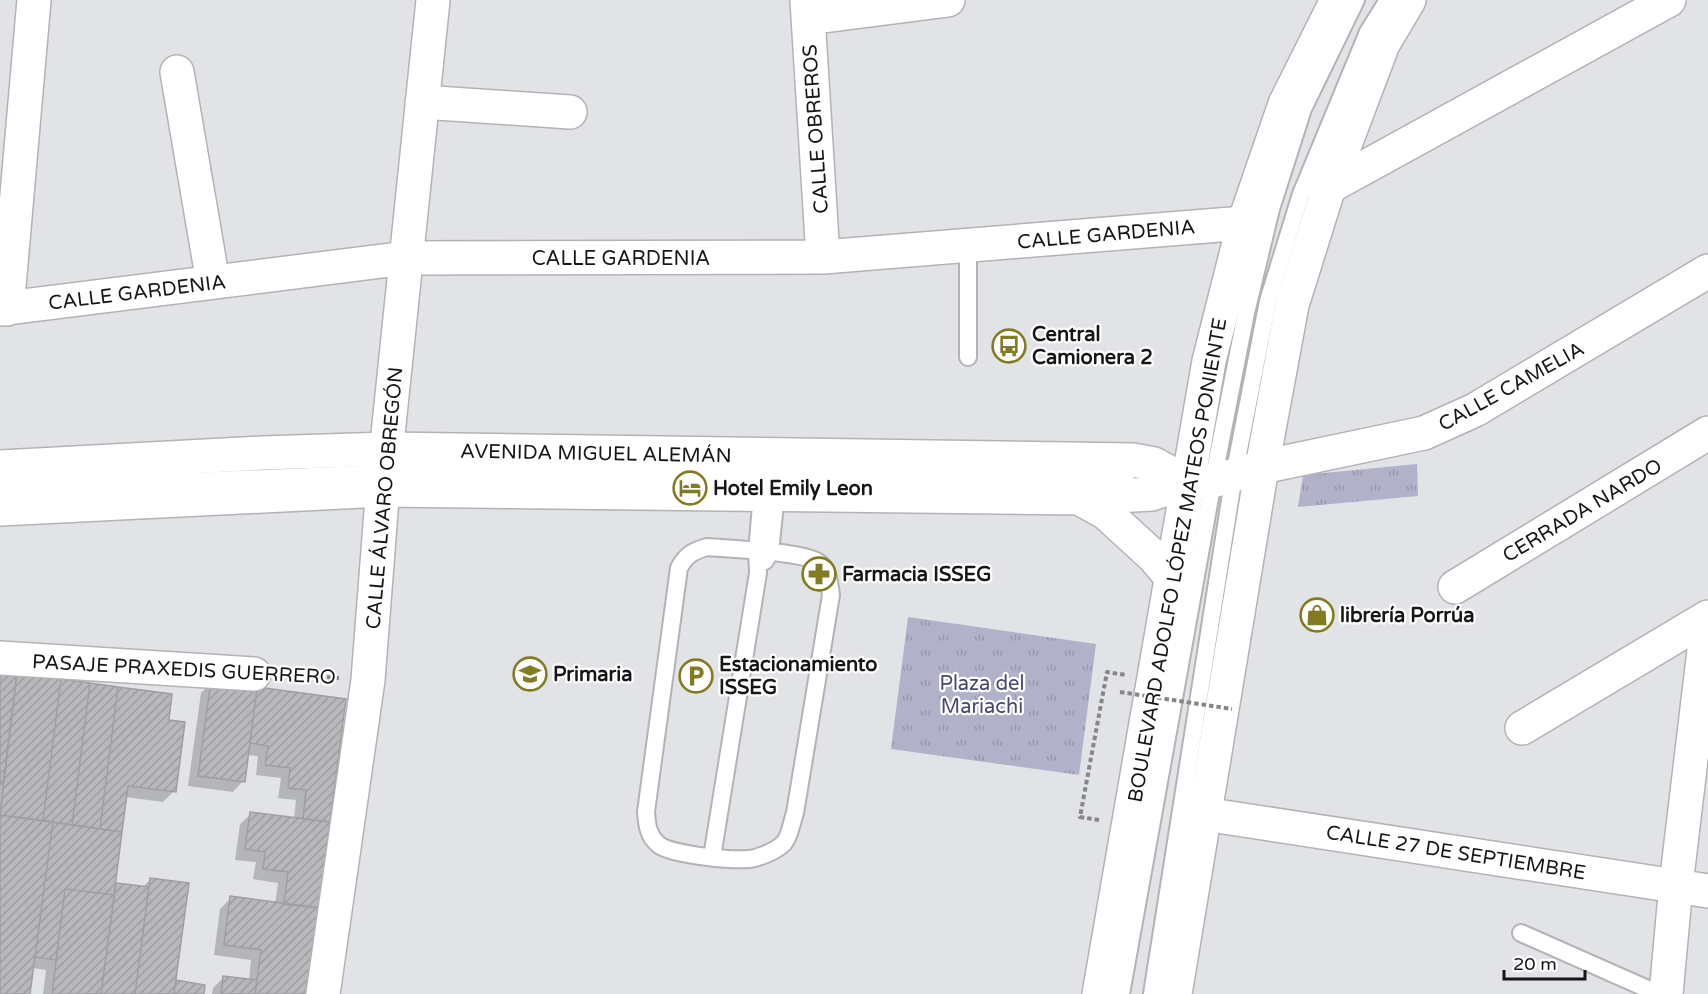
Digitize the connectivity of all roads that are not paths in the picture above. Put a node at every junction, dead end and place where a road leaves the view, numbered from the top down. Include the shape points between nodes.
1 (34, 0) edge
2 (433, 0) edge
3 (948, 0) edge
4 (1336, 0) edge
5 (1356, 0) edge
6 (1388, 0) edge
7 (1409, 0) edge
8 (1669, 0) edge
9 (808, 9) edge
10 (177, 72) dead end
11 (422, 102) junction
12 (570, 112) dead end
13 (1329, 187) junction
14 (1244, 223) junction
15 (968, 246) junction
16 (823, 257) junction
17 (406, 258) junction
18 (1708, 272) edge
19 (213, 282) junction
20 (4, 309) edge
21 (968, 357) dead end
22 (1708, 433) edge
23 (0, 467) edge
24 (384, 471) junction
25 (1224, 476) junction
26 (0, 489) edge
27 (769, 495) junction
28 (1079, 498) junction
29 (0, 509) edge
30 (764, 551) junction
31 (1171, 577) junction
32 (1455, 587) dead end
33 (1708, 617) edge
34 (0, 658) edge
35 (254, 674) road end
36 (1522, 729) dead end
37 (1204, 814) junction
38 (712, 857) junction
39 (1676, 885) junction
40 (1708, 891) edge
41 (1521, 933) dead end
42 (323, 994) edge
43 (1099, 994) edge
44 (1121, 994) edge
45 (1152, 994) edge
46 (1175, 994) edge
47 (1659, 994) edge
48 (1666, 994) edge

1 - 20 street
2 - 11 street, CALLE ÁLVARO OBREGÓN
3 - 9 street
4 - 14 street, BOULEVARD ADOLFO LÓPEZ MATEOS PONIENTE via 1285,104
5 - 25 lane via 1303,109 1271,209 1246,313
6 - 25 lane via 1368,32 1301,194 1268,301
7 - 13 street, BOULEVARD ADOLFO LÓPEZ MATEOS PONIENTE via 1383,44
8 - 13 street
9 - 16 street, CALLE OBREROS
10 - 19 street
11 - 12 street
11 - 17 street, CALLE ÁLVARO OBREGÓN
13 - 25 street, BOULEVARD ADOLFO LÓPEZ MATEOS PONIENTE via 1292,305
14 - 15 street, CALLE GARDENIA
14 - 25 street, BOULEVARD ADOLFO LÓPEZ MATEOS PONIENTE via 1209,361
15 - 16 street, CALLE GARDENIA
15 - 21 lane
16 - 17 street, CALLE GARDENIA
17 - 19 street, CALLE GARDENIA
17 - 24 street, CALLE ÁLVARO OBREGÓN
18 - 25 street, CALLE CAMELIA via 1475,410 1425,433
19 - 20 street, CALLE GARDENIA
22 - 32 street, CERRADA NARDO
23 - 24 street, AVENIDA MIGUEL ALEMÁN via 263,453
24 - 25 street, AVENIDA MIGUEL ALEMÁN via 1133,460
24 - 26 lane
24 - 27 street, AVENIDA MIGUEL ALEMÁN
24 - 29 street, AVENIDA MIGUEL ALEMÁN
24 - 42 street, CALLE ÁLVARO OBREGÓN via 368,680
25 - 28 street, AVENIDA MIGUEL ALEMÁN via 1152,494
25 - 31 street, BOULEVARD ADOLFO LÓPEZ MATEOS PONIENTE
25 - 37 street, BOULEVARD ADOLFO LÓPEZ MATEOS PONIENTE
25 - 44 lane
25 - 45 lane
27 - 28 street, AVENIDA MIGUEL ALEMÁN
27 - 30 lane
28 - 31 street via 1106,513
30 - 38 lane
30 - 38 lane via 819,562 828,574 831,595 795,813 785,842 771,852 753,858
30 - 38 lane via 707,547 694,550 679,568 646,812 647,830 671,852
31 - 43 street, BOULEVARD ADOLFO LÓPEZ MATEOS PONIENTE
33 - 36 street
33 - 39 street
34 - 35 street, PASAJE PRAXEDIS GUERRERO
37 - 39 street, CALLE 27 DE SEPTIEMBRE
37 - 46 street, BOULEVARD ADOLFO LÓPEZ MATEOS PONIENTE
39 - 40 street, CALLE 27 DE SEPTIEMBRE
39 - 48 street
41 - 47 lane

